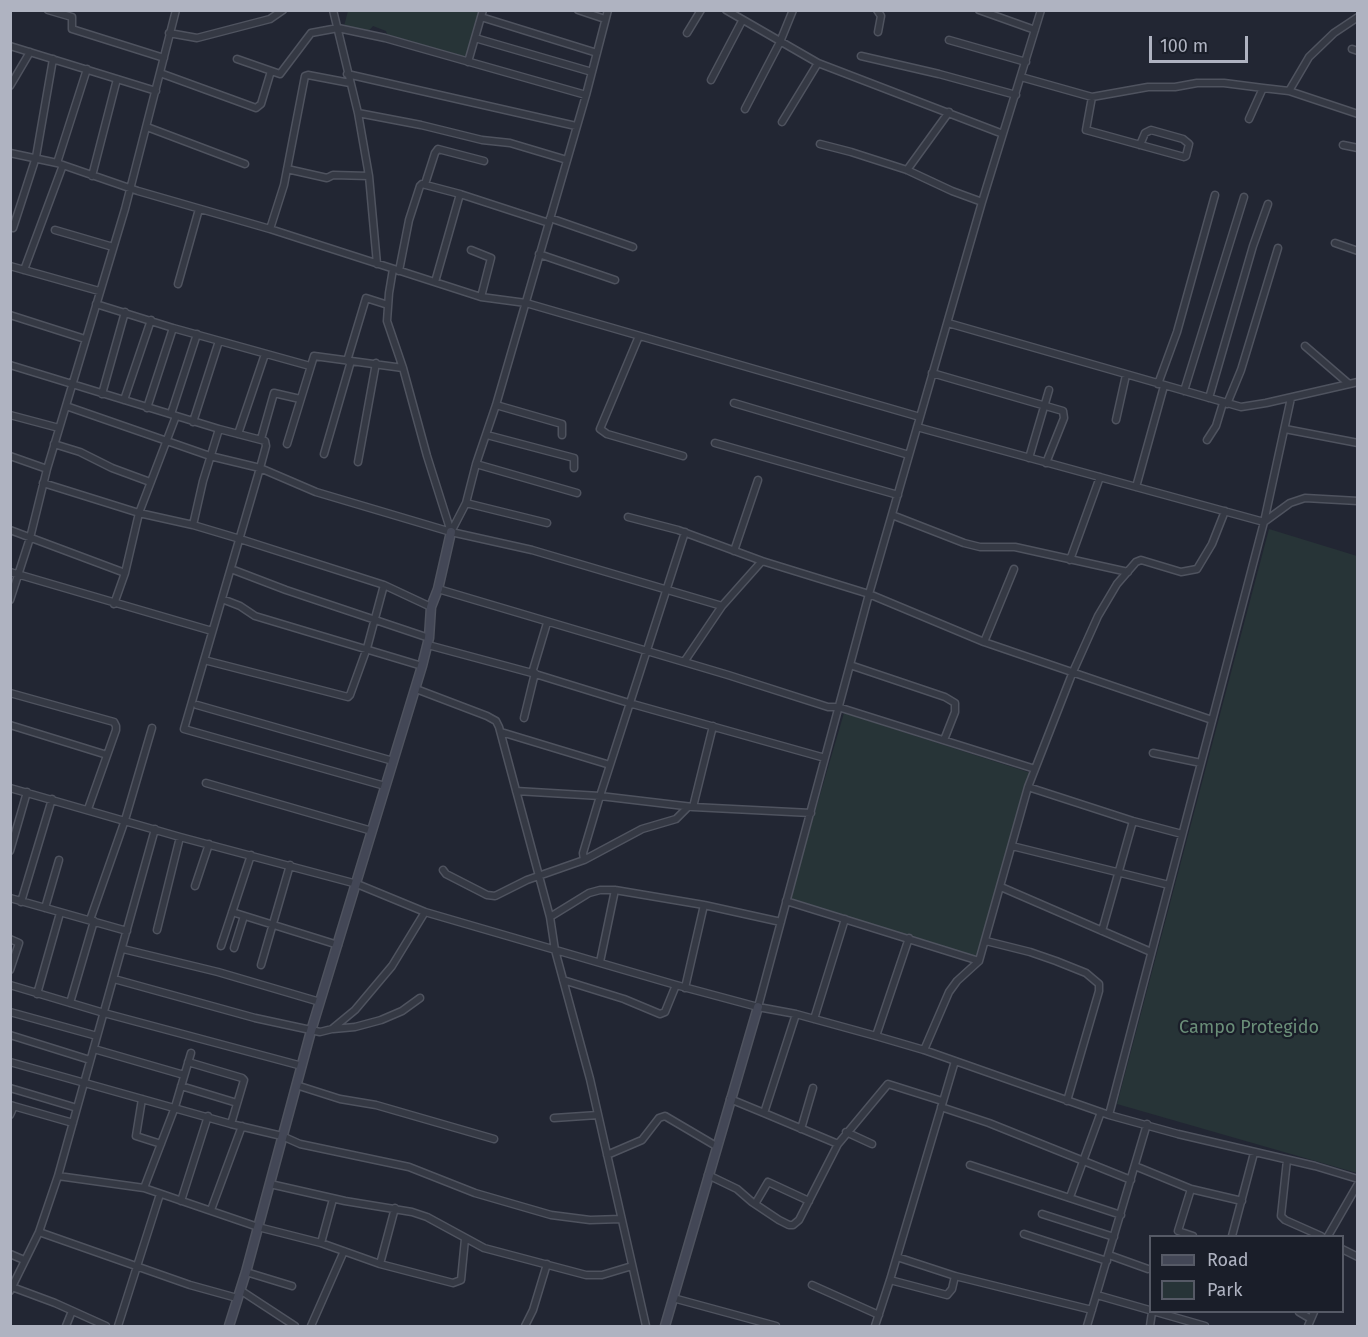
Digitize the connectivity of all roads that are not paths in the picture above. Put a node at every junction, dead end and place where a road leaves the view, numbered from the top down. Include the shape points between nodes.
1 (48, 10) edge
2 (176, 10) edge
3 (283, 10) edge
4 (333, 10) edge
5 (578, 10) edge
6 (608, 10) edge
7 (701, 10) edge
8 (726, 10) edge
9 (793, 10) edge
10 (877, 10) edge
11 (979, 10) edge
12 (1041, 10) edge
13 (482, 14) edge
14 (1358, 17) edge
15 (605, 19) junction
16 (742, 21) junction
17 (338, 28) junction
18 (1035, 30) junction
19 (878, 32) dead end
20 (170, 33) junction
21 (687, 33) dead end
22 (475, 38) junction
23 (949, 40) dead end
24 (780, 42) junction
25 (10, 46) edge
26 (30, 52) junction
27 (597, 53) junction
28 (861, 56) dead end
29 (164, 58) junction
30 (237, 59) dead end
31 (54, 60) junction
32 (468, 62) junction
33 (1026, 62) junction
34 (818, 63) junction
35 (87, 69) junction
36 (271, 71) junction
37 (592, 72) junction
38 (160, 73) junction
39 (347, 74) junction
40 (1021, 77) junction
41 (117, 79) junction
42 (711, 80) dead end
43 (350, 84) junction
44 (10, 86) edge
45 (1263, 88) junction
46 (156, 91) junction
47 (1288, 91) junction
48 (586, 95) junction
49 (1016, 95) junction
50 (1092, 97) junction
51 (745, 109) dead end
52 (949, 112) junction
53 (358, 113) junction
54 (1358, 114) edge
55 (1249, 119) dead end
56 (782, 122) dead end
57 (576, 126) junction
58 (147, 127) junction
59 (1003, 134) junction
60 (820, 144) dead end
61 (1140, 145) junction
62 (1343, 145) dead end
63 (1358, 148) edge
64 (10, 153) edge
65 (36, 157) junction
66 (567, 160) junction
67 (484, 161) dead end
68 (60, 164) junction
69 (245, 164) dead end
70 (287, 169) junction
71 (907, 170) junction
72 (92, 176) junction
73 (369, 176) junction
74 (424, 184) junction
75 (129, 188) junction
76 (460, 194) junction
77 (1215, 195) dead end
78 (1244, 197) dead end
79 (982, 201) junction
80 (1268, 204) dead end
81 (199, 208) junction
82 (549, 221) junction
83 (13, 228) dead end
84 (270, 229) junction
85 (56, 230) dead end
86 (1335, 243) dead end
87 (113, 247) junction
88 (633, 247) dead end
89 (1278, 248) dead end
90 (471, 250) dead end
91 (1358, 251) edge
92 (539, 254) junction
93 (377, 264) junction
94 (10, 266) edge
95 (24, 270) junction
96 (396, 270) junction
97 (615, 280) dead end
98 (435, 282) junction
99 (178, 284) dead end
100 (99, 291) junction
101 (481, 297) junction
102 (526, 303) junction
103 (96, 304) junction
104 (388, 305) junction
105 (125, 312) junction
106 (10, 315) edge
107 (151, 320) junction
108 (948, 323) junction
109 (173, 328) junction
110 (197, 334) junction
111 (639, 336) junction
112 (85, 339) junction
113 (219, 341) junction
114 (1305, 346) dead end
115 (265, 354) junction
116 (349, 361) junction
117 (376, 363) junction
118 (10, 365) edge
119 (310, 366) junction
120 (403, 368) junction
121 (932, 373) junction
122 (1126, 375) junction
123 (1358, 382) edge
124 (1349, 384) junction
125 (1161, 385) junction
126 (71, 386) junction
127 (1049, 390) dead end
128 (1184, 391) junction
129 (102, 394) junction
130 (1209, 398) junction
131 (1292, 398) junction
132 (300, 399) junction
133 (124, 400) junction
134 (734, 403) dead end
135 (1225, 403) junction
136 (496, 405) junction
137 (1044, 405) junction
138 (66, 406) junction
139 (147, 408) junction
140 (10, 415) edge
141 (173, 415) junction
142 (920, 417) junction
143 (1116, 420) dead end
144 (193, 422) junction
145 (917, 427) junction
146 (59, 428) junction
147 (219, 429) junction
148 (1285, 429) junction
149 (238, 434) junction
150 (487, 435) junction
151 (562, 435) dead end
152 (261, 439) junction
153 (1208, 440) dead end
154 (168, 441) junction
155 (716, 442) dead end
156 (1358, 443) edge
157 (54, 444) junction
158 (287, 444) dead end
159 (324, 454) dead end
160 (909, 455) junction
161 (10, 456) edge
162 (210, 456) junction
163 (683, 456) dead end
164 (1029, 458) junction
165 (358, 462) dead end
166 (1046, 462) junction
167 (476, 464) junction
168 (260, 468) junction
169 (574, 468) dead end
170 (47, 469) junction
171 (1100, 477) junction
172 (758, 480) dead end
173 (150, 482) junction
174 (44, 483) junction
175 (1136, 487) junction
176 (577, 493) dead end
177 (898, 495) junction
178 (1358, 501) edge
179 (466, 503) junction
180 (1225, 511) junction
181 (139, 513) junction
182 (892, 515) junction
183 (628, 517) dead end
184 (1264, 522) junction
185 (547, 523) dead end
186 (193, 525) junction
187 (10, 530) edge
188 (451, 532) junction
189 (685, 532) junction
190 (30, 538) junction
191 (240, 539) junction
192 (734, 551) junction
193 (1070, 560) junction
194 (762, 561) junction
195 (231, 569) junction
196 (1014, 570) dead end
197 (1128, 572) junction
198 (14, 573) edge
199 (125, 573) junction
200 (384, 585) junction
201 (438, 589) junction
202 (666, 590) junction
203 (869, 594) junction
204 (222, 599) junction
205 (10, 600) edge
206 (114, 604) junction
207 (722, 606) junction
208 (431, 607) junction
209 (375, 620) junction
210 (547, 623) junction
211 (212, 631) junction
212 (429, 642) junction
213 (984, 642) junction
214 (367, 648) junction
215 (647, 651) junction
216 (204, 660) junction
217 (684, 662) junction
218 (850, 665) junction
219 (422, 666) junction
220 (533, 673) junction
221 (1072, 674) junction
222 (416, 689) junction
223 (10, 693) edge
224 (629, 703) junction
225 (197, 705) dead end
226 (838, 707) junction
227 (524, 718) dead end
228 (1212, 720) junction
229 (10, 724) edge
230 (713, 726) junction
231 (152, 728) dead end
232 (501, 732) junction
233 (944, 740) junction
234 (1153, 753) dead end
235 (107, 755) junction
236 (825, 758) junction
237 (393, 761) junction
238 (1201, 763) junction
239 (610, 765) junction
240 (1035, 769) junction
241 (206, 783) dead end
242 (385, 786) junction
243 (1028, 787) junction
244 (10, 788) edge
245 (516, 791) junction
246 (27, 792) junction
247 (600, 796) junction
248 (52, 799) junction
249 (690, 807) junction
250 (88, 809) junction
251 (811, 813) junction
252 (125, 820) junction
253 (1133, 821) junction
254 (154, 829) junction
255 (372, 831) junction
256 (1182, 834) junction
257 (180, 837) junction
258 (209, 844) junction
259 (1012, 846) junction
260 (10, 850) edge
261 (251, 855) junction
262 (59, 860) dead end
263 (584, 860) junction
264 (290, 865) junction
265 (443, 870) dead end
266 (1119, 872) junction
267 (538, 877) junction
268 (357, 884) junction
269 (1169, 885) junction
270 (195, 886) dead end
271 (1000, 887) junction
272 (615, 890) junction
273 (10, 898) edge
274 (786, 901) junction
275 (21, 902) junction
276 (704, 905) junction
277 (45, 908) junction
278 (232, 912) junction
279 (425, 912) junction
280 (60, 913) junction
281 (244, 916) junction
282 (550, 917) junction
283 (845, 919) junction
284 (92, 921) junction
285 (781, 922) junction
286 (272, 924) junction
287 (157, 930) dead end
288 (127, 931) junction
289 (1102, 931) junction
290 (909, 938) junction
291 (10, 939) edge
292 (986, 941) junction
293 (338, 945) junction
294 (221, 946) dead end
295 (234, 948) dead end
296 (123, 949) junction
297 (555, 950) junction
298 (1151, 952) junction
299 (979, 961) junction
300 (600, 962) junction
301 (261, 965) dead end
302 (10, 970) edge
303 (114, 979) junction
304 (563, 980) junction
305 (10, 985) edge
306 (676, 985) junction
307 (685, 988) junction
308 (37, 994) junction
309 (420, 998) dead end
310 (320, 1002) junction
311 (70, 1003) junction
312 (758, 1007) junction
313 (10, 1012) edge
314 (104, 1013) junction
315 (796, 1014) junction
316 (814, 1019) junction
317 (332, 1029) junction
318 (311, 1031) junction
319 (10, 1035) edge
320 (97, 1036) junction
321 (876, 1036) junction
322 (94, 1049) junction
323 (924, 1050) junction
324 (191, 1053) dead end
325 (90, 1060) junction
326 (955, 1061) junction
327 (10, 1062) edge
328 (188, 1062) junction
329 (302, 1066) junction
330 (184, 1075) junction
331 (84, 1082) junction
332 (296, 1085) junction
333 (181, 1086) junction
334 (10, 1088) edge
335 (813, 1088) dead end
336 (142, 1099) junction
337 (730, 1099) junction
338 (1067, 1101) junction
339 (237, 1103) junction
340 (942, 1104) junction
341 (12, 1105) edge
342 (175, 1107) junction
343 (77, 1108) junction
344 (1101, 1112) junction
345 (764, 1113) junction
346 (1109, 1114) junction
347 (10, 1115) edge
348 (598, 1115) junction
349 (208, 1116) junction
350 (554, 1118) dead end
351 (73, 1124) junction
352 (231, 1124) junction
353 (1148, 1124) junction
354 (242, 1126) junction
355 (801, 1129) junction
356 (846, 1132) junction
357 (282, 1136) junction
358 (494, 1139) dead end
359 (161, 1144) junction
360 (838, 1144) junction
361 (872, 1144) dead end
362 (716, 1146) junction
363 (1254, 1153) junction
364 (607, 1155) junction
365 (1287, 1160) junction
366 (1084, 1162) junction
367 (970, 1165) dead end
368 (1135, 1166) junction
369 (708, 1175) junction
370 (58, 1176) junction
371 (1358, 1179) edge
372 (1131, 1180) junction
373 (270, 1184) junction
374 (1358, 1185) edge
375 (144, 1188) junction
376 (1191, 1189) junction
377 (160, 1194) junction
378 (1070, 1197) junction
379 (333, 1198) junction
380 (181, 1201) junction
381 (809, 1201) junction
382 (1242, 1201) junction
383 (755, 1204) junction
384 (395, 1208) junction
385 (212, 1210) junction
386 (1042, 1214) dead end
387 (1121, 1215) junction
388 (621, 1219) junction
389 (258, 1227) junction
390 (39, 1232) junction
391 (1024, 1234) dead end
392 (1190, 1235) edge
393 (1232, 1235) edge
394 (1319, 1235) edge
395 (1329, 1235) edge
396 (1114, 1237) junction
397 (465, 1239) junction
398 (321, 1243) junction
399 (1344, 1250) edge
400 (344, 1251) junction
401 (10, 1254) edge
402 (897, 1257) junction
403 (1358, 1257) edge
404 (1108, 1258) junction
405 (24, 1260) junction
406 (547, 1263) junction
407 (380, 1264) junction
408 (138, 1266) junction
409 (632, 1266) junction
410 (1148, 1269) dead end
411 (246, 1272) junction
412 (955, 1276) junction
413 (890, 1280) junction
414 (812, 1285) dead end
415 (292, 1286) dead end
416 (11, 1289) edge
417 (239, 1294) junction
418 (1097, 1295) junction
419 (673, 1298) junction
420 (1092, 1310) junction
421 (1149, 1310) edge
422 (72, 1311) junction
423 (1160, 1313) edge
424 (1302, 1313) edge
425 (1313, 1313) edge
426 (879, 1315) junction
427 (1311, 1319) junction
428 (66, 1326) edge
429 (106, 1326) edge
430 (118, 1326) edge
431 (229, 1326) edge
432 (292, 1326) edge
433 (311, 1326) edge
434 (525, 1326) edge
435 (646, 1326) edge
436 (665, 1326) edge
437 (776, 1326) edge
438 (875, 1326) edge
439 (1087, 1326) edge
440 (1205, 1326) edge
441 (1308, 1326) edge

1 - 29 street via 72,17 72,29
2 - 20 street
3 - 20 street via 270,19 197,38
4 - 17 street
5 - 15 street
6 - 15 street
7 - 21 street
8 - 16 street
9 - 24 street
10 - 19 street
11 - 18 street
12 - 18 street
13 - 22 street
13 - 27 street
14 - 47 street via 1309,57
15 - 27 street
16 - 24 street
16 - 42 street
17 - 32 street
17 - 36 street via 313,32 283,72
17 - 39 street
18 - 33 street
20 - 29 street
22 - 32 street
22 - 37 street
23 - 33 street
24 - 34 street
24 - 51 street
25 - 26 street
26 - 31 street
26 - 44 street
27 - 37 street
28 - 49 street
29 - 38 street
30 - 36 street
31 - 35 street
31 - 65 street
32 - 48 street
33 - 40 street
34 - 52 street
34 - 56 street
35 - 41 street
35 - 68 street
36 - 38 street via 261,104 256,108
37 - 48 street
38 - 46 street
39 - 43 street
39 - 57 street
40 - 49 street
40 - 50 street
41 - 46 street
41 - 72 street
43 - 53 street
43 - 70 street via 305,76
45 - 47 street
45 - 50 street via 1197,84 1148,87
45 - 55 street
46 - 58 street
47 - 54 street
48 - 57 street
49 - 59 street
50 - 61 street via 1086,130
52 - 59 street
52 - 71 street
53 - 66 street via 510,143
53 - 73 street
57 - 66 street
58 - 69 street
58 - 75 street
59 - 79 street
60 - 71 street
61 - 61 street via 1184,158 1190,144 1152,130 1145,133
62 - 63 street
64 - 65 street
65 - 68 street
65 - 83 street
66 - 82 street
67 - 74 street via 438,149
68 - 72 street
68 - 95 street
70 - 73 street via 327,178
70 - 84 street
71 - 79 street
72 - 75 street
73 - 93 street
74 - 76 street
74 - 96 street via 413,205
75 - 81 street
75 - 87 street
76 - 82 street
76 - 98 street
77 - 125 street
78 - 128 street
79 - 108 street
80 - 130 street
81 - 84 street
81 - 99 street
82 - 88 street
82 - 92 street
84 - 93 street
85 - 87 street
86 - 91 street
87 - 100 street
89 - 135 street via 1241,370
90 - 101 street via 491,258
92 - 97 street
92 - 102 street
93 - 96 street
94 - 95 street
95 - 100 street
96 - 98 street
96 - 104 street
98 - 101 street
100 - 103 street
101 - 102 street
102 - 111 street
102 - 136 street
103 - 105 street
103 - 112 street
104 - 116 street via 366,298
104 - 120 street via 387,321
105 - 107 street
105 - 129 street
106 - 112 street
107 - 109 street
107 - 133 street
108 - 121 street
108 - 122 street
109 - 110 street
109 - 139 street
110 - 113 street
110 - 141 street
111 - 142 street
111 - 163 street via 600,429
112 - 126 street
113 - 115 street
113 - 144 street
114 - 124 street
115 - 119 street
115 - 149 street
116 - 117 street
116 - 119 street via 315,356
116 - 159 street
117 - 120 street
117 - 165 street
118 - 126 street
119 - 132 street
120 - 188 street
121 - 137 street
121 - 142 street
122 - 125 street
122 - 143 street
123 - 124 street
124 - 131 street
125 - 128 street
125 - 175 street
126 - 129 street
126 - 138 street
127 - 137 street
128 - 130 street
129 - 133 street
130 - 135 street
131 - 135 street via 1248,407
131 - 148 street
132 - 152 street via 274,393
132 - 158 street
133 - 139 street
134 - 160 street
135 - 153 street
136 - 150 street
136 - 151 street via 562,424
137 - 164 street
137 - 166 street via 1063,411 1065,416
138 - 146 street
138 - 154 street
139 - 141 street
140 - 146 street
141 - 144 street
141 - 154 street
142 - 145 street
144 - 147 street
145 - 160 street
145 - 164 street
146 - 157 street
147 - 149 street
147 - 162 street
148 - 156 street
148 - 184 street
149 - 152 street
150 - 167 street
150 - 169 street via 574,458
152 - 168 street via 266,443
154 - 162 street
154 - 173 street
155 - 177 street
157 - 170 street
157 - 173 street
160 - 177 street
161 - 170 street
162 - 168 street
162 - 186 street
164 - 166 street
166 - 171 street
167 - 176 street
167 - 179 street
168 - 188 street via 316,492
168 - 191 street
170 - 174 street
171 - 175 street
171 - 193 street
172 - 192 street
173 - 181 street
174 - 181 street
174 - 190 street
175 - 180 street
177 - 182 street
178 - 184 street via 1305,498 1290,502
179 - 185 street
179 - 188 street
180 - 184 street
180 - 197 street via 1197,569 1181,572 1141,560
181 - 186 street
181 - 199 street
182 - 193 street via 964,543 1015,547
182 - 203 street
183 - 189 street
184 - 228 street
186 - 191 street
187 - 190 street
188 - 201 street
188 - 202 street via 532,550
189 - 192 street
189 - 202 street
190 - 198 street
190 - 199 street
191 - 195 street
191 - 200 street
192 - 194 street
193 - 197 street
194 - 203 street
194 - 207 street
195 - 204 street
195 - 209 street
196 - 213 street
197 - 221 street via 1098,616
198 - 205 street
198 - 206 street
199 - 206 street
200 - 208 street
200 - 209 street
201 - 208 street
201 - 210 street
202 - 207 street
202 - 215 street
203 - 213 street
203 - 218 street
204 - 211 street
204 - 214 street via 255,616
206 - 211 street
207 - 217 street
208 - 212 street
209 - 212 street
209 - 214 street
210 - 215 street
210 - 220 street
211 - 216 street
212 - 219 street
212 - 220 street
213 - 221 street
214 - 216 street via 348,697
214 - 219 street
215 - 217 street
215 - 224 street
216 - 242 street via 184,729
217 - 226 street
218 - 226 street
218 - 233 street via 955,703
219 - 222 street
220 - 224 street
220 - 227 street
221 - 228 street
221 - 240 street
222 - 232 street via 487,716 496,721
222 - 237 street
223 - 235 street via 114,722 116,730
224 - 230 street
224 - 239 street
225 - 237 street
226 - 233 street
226 - 236 street
228 - 238 street
229 - 235 street
230 - 236 street
230 - 249 street
231 - 252 street
232 - 239 street
232 - 245 street
233 - 240 street
234 - 238 street
235 - 250 street
236 - 251 street
237 - 242 street
238 - 256 street
239 - 247 street
240 - 243 street
241 - 255 street
242 - 255 street
243 - 253 street
243 - 259 street
244 - 246 street
245 - 247 street
245 - 267 street
246 - 248 street
246 - 260 street
247 - 249 street
247 - 263 street
248 - 250 street
248 - 275 street
249 - 251 street
249 - 263 street via 676,819 642,829
250 - 252 street
251 - 274 street
252 - 254 street
252 - 284 street
253 - 256 street
253 - 266 street
254 - 257 street
254 - 288 street
255 - 268 street
256 - 269 street
257 - 258 street
257 - 287 street
258 - 261 street
258 - 270 street
259 - 266 street
259 - 271 street
261 - 264 street
261 - 278 street
262 - 277 street
263 - 267 street
264 - 268 street
264 - 286 street
265 - 267 street via 493,896
266 - 269 street
266 - 289 street
267 - 282 street
268 - 279 street
268 - 293 street
269 - 298 street
271 - 289 street
271 - 292 street
272 - 276 street
272 - 282 street via 589,893
272 - 300 street
273 - 275 street
274 - 283 street
274 - 285 street
275 - 277 street
276 - 285 street
276 - 307 street
277 - 280 street
278 - 281 street
278 - 294 street
279 - 297 street
279 - 317 street via 392,966 355,1010
280 - 284 street
280 - 308 street
281 - 286 street
281 - 295 street
282 - 297 street
283 - 290 street
283 - 316 street
284 - 288 street
284 - 311 street
285 - 312 street
286 - 293 street
286 - 301 street
288 - 296 street
289 - 298 street
290 - 299 street
290 - 321 street
291 - 302 street via 19,943
292 - 299 street
292 - 338 street via 1056,961 1086,973 1099,984
293 - 310 street
296 - 303 street
296 - 310 street
297 - 300 street
297 - 304 street
298 - 346 street
299 - 323 street via 949,992
300 - 306 street
303 - 314 street
303 - 318 street
304 - 306 street via 660,1014 665,1012
304 - 348 street
305 - 308 street
306 - 307 street
307 - 312 street
308 - 311 street
309 - 317 street via 381,1020
310 - 318 street
311 - 314 street
312 - 315 street
312 - 337 street
313 - 320 street
314 - 320 street
314 - 329 street
315 - 316 street
315 - 345 street
316 - 321 street
317 - 318 street
318 - 329 street
319 - 325 street
320 - 322 street
321 - 323 street
322 - 325 street
322 - 330 street
323 - 326 street
324 - 328 street
325 - 331 street
326 - 338 street
326 - 340 street
327 - 331 street
328 - 330 street
328 - 339 street via 242,1078
329 - 332 street
330 - 333 street
331 - 336 street
331 - 343 street
332 - 357 street
332 - 358 street
333 - 339 street
333 - 342 street
334 - 343 street
335 - 355 street
336 - 342 street
336 - 359 street via 136,1136
337 - 345 street
337 - 362 street
338 - 344 street
339 - 352 street
340 - 356 street via 888,1084
340 - 366 street
340 - 402 street
341 - 347 street
341 - 351 street
342 - 349 street
342 - 359 street
343 - 351 street
344 - 346 street
344 - 366 street
345 - 355 street
346 - 353 street
348 - 350 street
348 - 364 street
349 - 352 street
349 - 380 street
351 - 370 street
352 - 354 street
353 - 363 street
353 - 368 street
354 - 357 street
354 - 385 street
355 - 360 street
356 - 360 street
356 - 361 street
357 - 373 street
357 - 388 street via 328,1151 409,1167 475,1193 551,1215
359 - 375 street
360 - 381 street
362 - 364 street via 665,1116 642,1140
362 - 369 street
363 - 365 street
363 - 382 street
364 - 388 street
365 - 371 street
365 - 394 street via 1281,1216
366 - 372 street
366 - 378 street
367 - 378 street
368 - 372 street
368 - 376 street
369 - 383 street via 737,1189
369 - 419 street
370 - 375 street
370 - 390 street
372 - 387 street
373 - 379 street
373 - 389 street
374 - 395 street
375 - 377 street
376 - 382 street
376 - 392 street via 1178,1231
377 - 380 street
377 - 408 street
378 - 387 street
379 - 384 street
379 - 398 street
380 - 385 street
381 - 383 street via 768,1182
381 - 383 street via 793,1225
382 - 393 street
384 - 397 street via 427,1217
384 - 407 street
385 - 389 street
386 - 396 street
387 - 396 street
388 - 409 street
389 - 398 street
389 - 411 street
390 - 405 street
390 - 408 street
391 - 404 street
396 - 404 street
397 - 406 street via 484,1248
397 - 407 street via 458,1283
398 - 400 street
399 - 403 street
400 - 407 street
400 - 433 street
401 - 405 street
402 - 412 street
402 - 413 street
404 - 410 street
404 - 418 street
405 - 416 street
406 - 409 street via 595,1276
406 - 434 street
408 - 417 street via 190,1286
408 - 430 street
409 - 435 street
411 - 415 street
411 - 417 street
412 - 413 street via 947,1295
412 - 420 street
413 - 426 street
414 - 426 street
416 - 422 street
417 - 431 street
417 - 432 street
418 - 420 street
418 - 421 street
419 - 436 street
419 - 437 street
420 - 439 street
422 - 428 street
422 - 429 street
423 - 440 street
424 - 427 street
425 - 427 street
426 - 438 street
427 - 441 street

